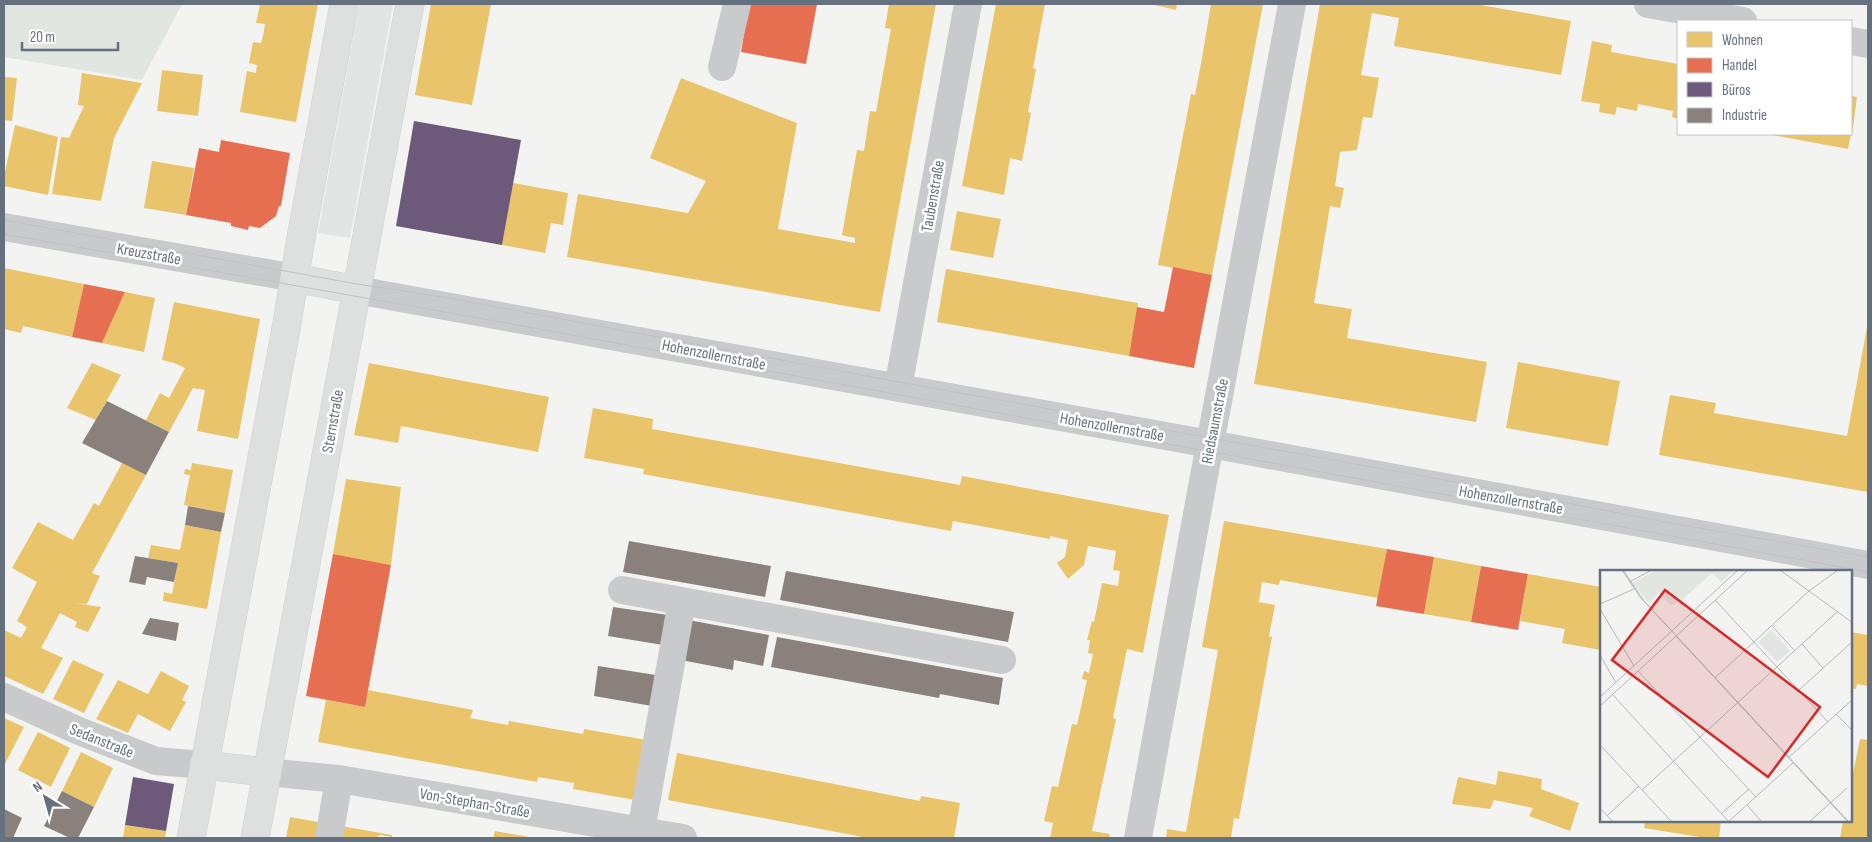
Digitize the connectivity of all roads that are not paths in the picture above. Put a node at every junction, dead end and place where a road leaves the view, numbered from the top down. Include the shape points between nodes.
1 (344, 4) edge
2 (410, 4) edge
3 (737, 4) edge
4 (968, 4) edge
5 (1292, 4) edge
6 (1648, 4) edge
7 (1737, 20) edge
8 (1852, 41) edge
9 (1868, 44) edge
10 (722, 67) dead end
11 (4, 227) edge
12 (294, 278) junction
13 (356, 290) junction
14 (898, 388) junction
15 (1210, 444) junction
16 (1868, 565) edge
17 (622, 590) dead end
18 (682, 601) junction
19 (1002, 660) dead end
20 (4, 697) edge
21 (204, 765) junction
22 (266, 772) junction
23 (339, 779) junction
24 (642, 831) junction
25 (191, 838) edge
26 (255, 838) edge
27 (329, 838) edge
28 (683, 838) edge
29 (1138, 838) edge

1 - 12 main road
2 - 13 main road, Sternstraße
3 - 10 street
4 - 14 street, Taubenstraße
5 - 15 street, Riedsaumstraße
6 - 7 street
8 - 9 street
11 - 12 street, Kreuzstraße
12 - 13 main road
12 - 21 main road
13 - 14 street, Hohenzollernstraße
13 - 22 main road, Sternstraße
14 - 15 street, Hohenzollernstraße
15 - 16 street, Hohenzollernstraße
15 - 29 street, Riedsaumstraße
17 - 18 street
18 - 19 street
18 - 24 street
20 - 21 street, Sedanstraße via 156,762
21 - 22 main road
21 - 25 main road
22 - 23 street, Von-Stephan-Straße
22 - 26 main road, Sternstraße
23 - 24 street, Von-Stephan-Straße
23 - 27 street
24 - 28 street, Von-Stephan-Straße

